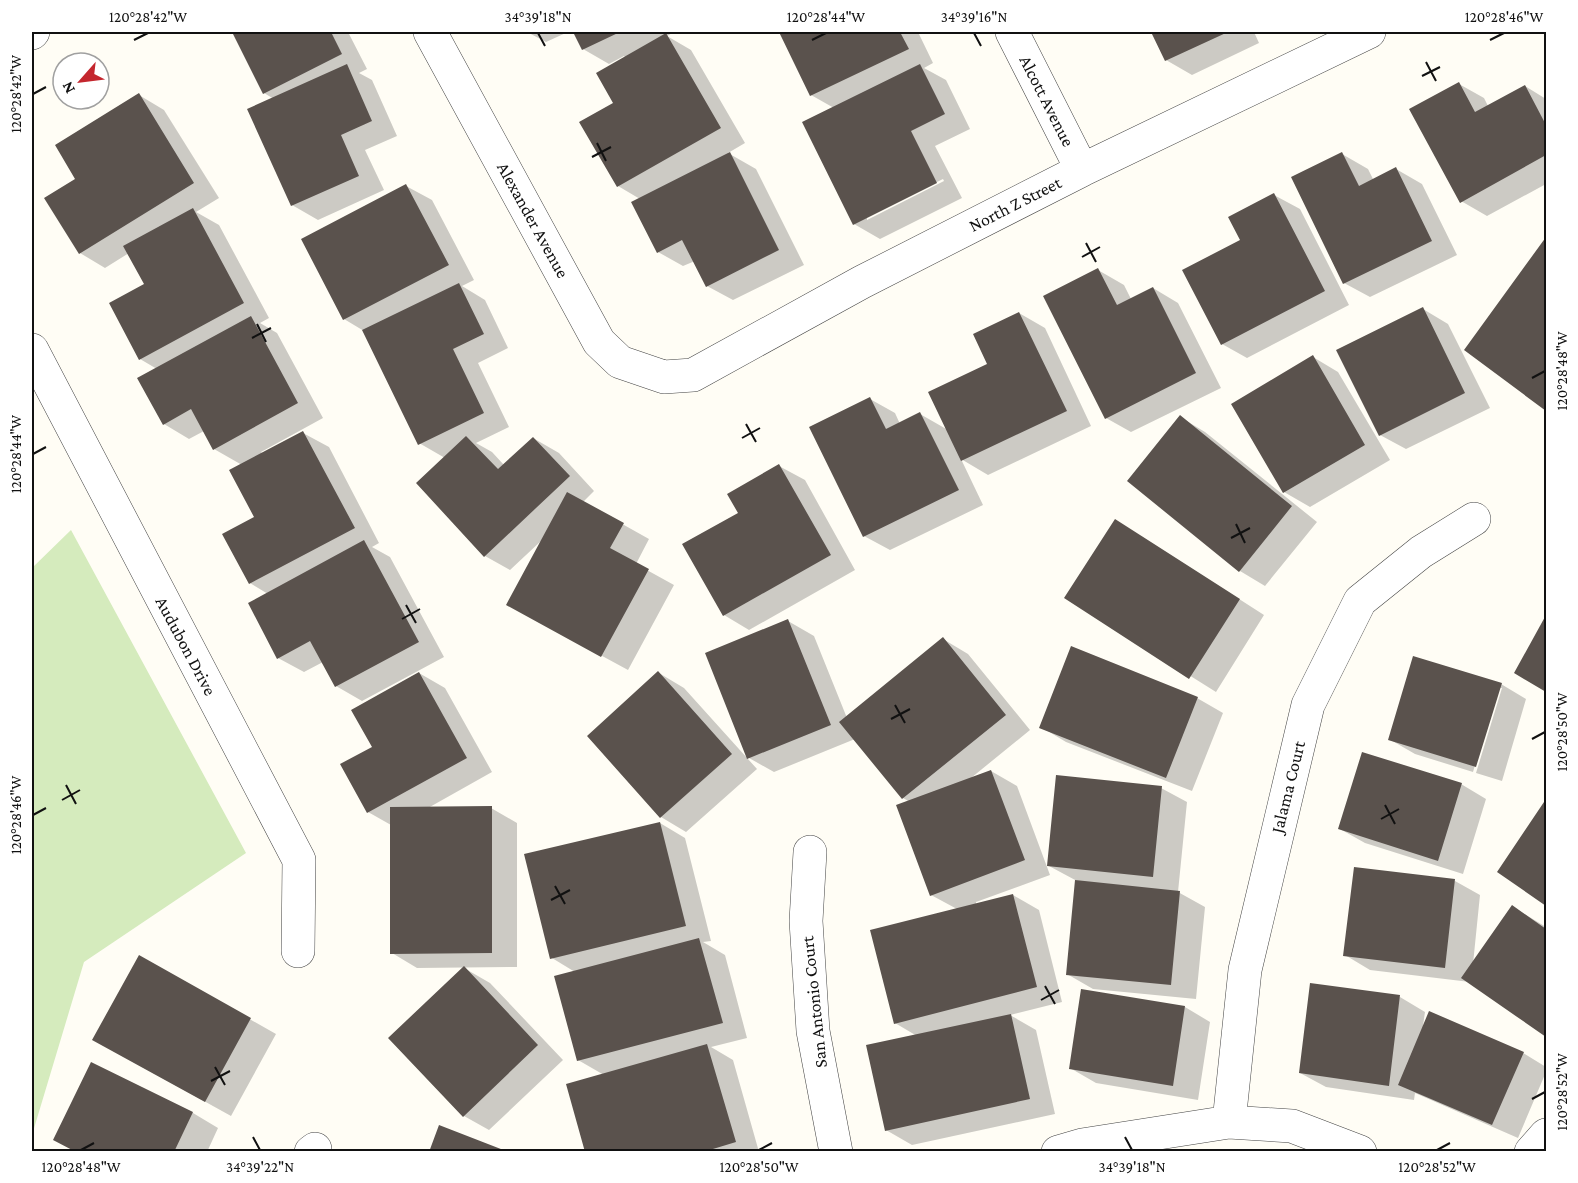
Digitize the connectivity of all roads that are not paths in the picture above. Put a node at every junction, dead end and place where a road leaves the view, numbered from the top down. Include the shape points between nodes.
1 (430, 32) edge
2 (1012, 32) edge
3 (1369, 32) edge
4 (1082, 170) junction
5 (32, 350) edge
6 (664, 377) joint
7 (1474, 519) dead end
8 (810, 852) dead end
9 (298, 951) dead end
10 (1229, 1122) junction
11 (1546, 1135) edge
12 (836, 1152) edge
13 (1058, 1152) edge
14 (1360, 1152) edge
15 (1531, 1152) edge

1 - 6 street, Alexander Avenue via 599,342 620,362
2 - 4 street, Alcott Avenue
3 - 4 street, North Z Street
4 - 6 street, North Z Street via 862,282 693,375
5 - 9 street, Audubon Drive via 298,860
7 - 10 street, Jalama Court via 1420,552 1360,601 1308,705 1245,970
8 - 12 street, San Antonio Court via 806,921 813,1031
10 - 13 street
10 - 14 street via 1292,1126
11 - 15 street

